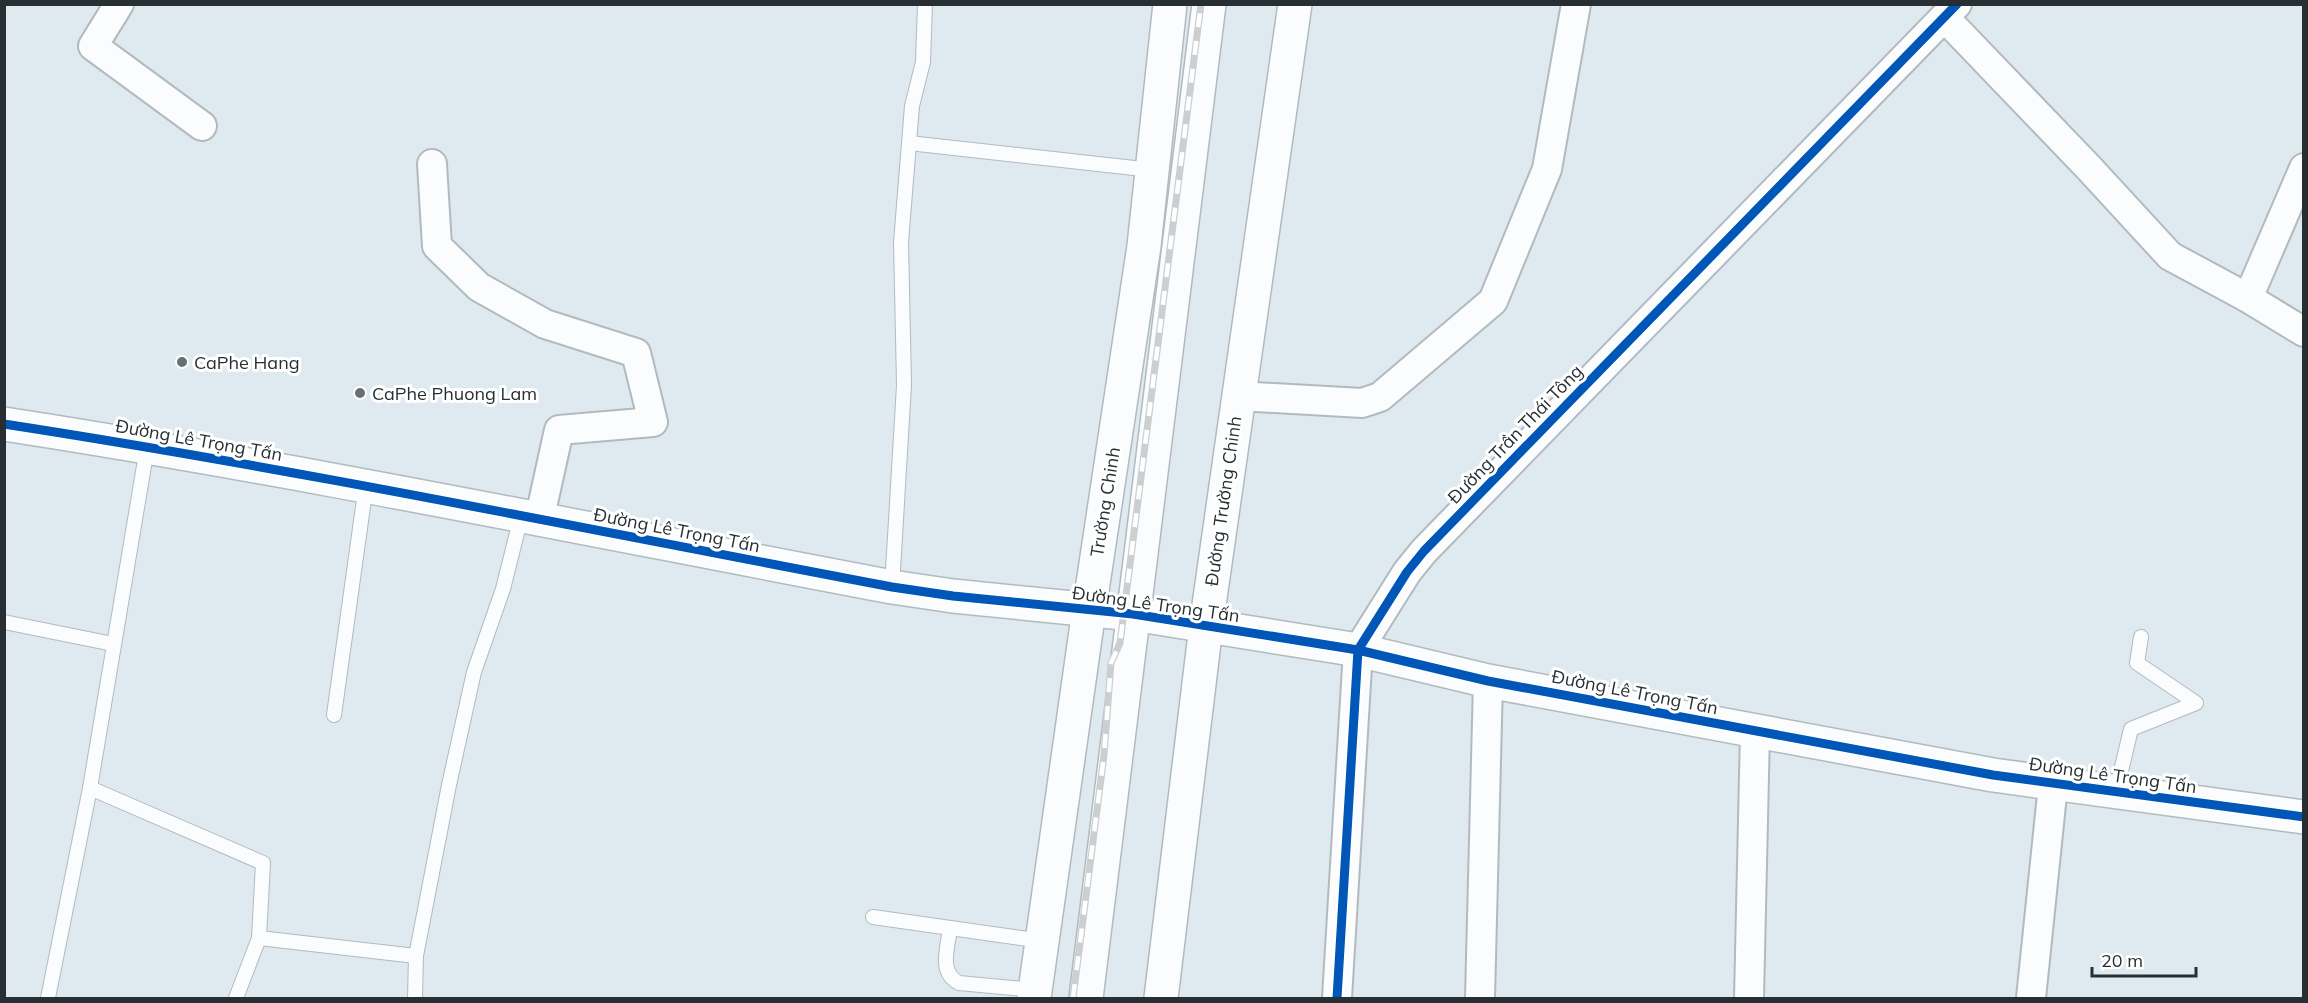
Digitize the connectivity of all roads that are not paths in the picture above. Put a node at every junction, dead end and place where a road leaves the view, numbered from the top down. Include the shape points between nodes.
1 (119, 4) edge
2 (925, 4) edge
3 (1170, 4) edge
4 (1209, 4) edge
5 (1295, 4) edge
6 (1576, 4) edge
7 (1951, 11) edge
8 (202, 126) dead end
9 (909, 143) junction
10 (432, 164) dead end
11 (2304, 168) edge
12 (1152, 170) junction
13 (2248, 298) junction
14 (2304, 332) edge
15 (1238, 396) junction
16 (4, 424) edge
17 (147, 448) junction
18 (366, 485) junction
19 (530, 519) junction
20 (892, 587) junction
21 (1089, 610) junction
22 (1133, 614) junction
23 (4, 622) edge
24 (1206, 626) junction
25 (2141, 637) dead end
26 (113, 644) junction
27 (1358, 650) junction
28 (1488, 681) junction
29 (334, 715) dead end
30 (1755, 731) junction
31 (2053, 784) junction
32 (90, 788) junction
33 (2116, 792) junction
34 (2304, 817) edge
35 (873, 917) dead end
36 (950, 928) junction
37 (259, 938) junction
38 (1042, 941) junction
39 (416, 956) junction
40 (1034, 994) edge
41 (48, 999) edge
42 (236, 999) edge
43 (415, 999) edge
44 (1086, 999) edge
45 (1161, 999) edge
46 (1337, 999) edge
47 (1480, 999) edge
48 (1749, 999) edge
49 (2031, 999) edge

1 - 8 street via 93,46
2 - 9 lane via 923,62 912,106
3 - 12 main road, Trường Chinh
4 - 22 main road
5 - 15 main road, Đường Trường Chinh
6 - 15 street via 1547,170 1492,301 1380,397 1362,403
7 - 13 street via 2169,256
7 - 27 street, Đường Trần Thái Tông via 1424,551
9 - 12 lane
9 - 20 lane via 901,242 904,386
10 - 19 street via 437,246 478,286 545,324 636,353 653,422 559,430
11 - 13 street
12 - 21 main road, Trường Chinh
13 - 14 street
15 - 24 main road, Đường Trường Chinh
16 - 17 main road, Đường Lê Trọng Tấn
17 - 18 main road, Đường Lê Trọng Tấn
17 - 26 lane
18 - 19 main road, Đường Lê Trọng Tấn
18 - 29 lane
19 - 20 main road, Đường Lê Trọng Tấn
19 - 39 lane via 474,672
20 - 21 main road, Đường Lê Trọng Tấn
21 - 22 main road, Đường Lê Trọng Tấn
21 - 38 main road, Trường Chinh
22 - 24 main road, Đường Lê Trọng Tấn
22 - 44 main road
23 - 26 lane
24 - 27 main road, Đường Lê Trọng Tấn
24 - 45 main road, Đường Trường Chinh
25 - 33 lane via 2137,663 2196,703 2131,729
26 - 32 lane
27 - 28 main road, Đường Lê Trọng Tấn
27 - 46 street, Đường Trần Thái Tông
28 - 30 main road, Đường Lê Trọng Tấn
28 - 47 street
30 - 31 main road, Đường Lê Trọng Tấn
30 - 48 street
31 - 33 main road, Đường Lê Trọng Tấn
31 - 49 street
32 - 37 lane via 263,863
32 - 41 lane
33 - 34 main road, Đường Lê Trọng Tấn
35 - 36 lane
36 - 38 lane
36 - 40 lane via 945,968 950,978
37 - 39 lane
37 - 42 lane
38 - 40 main road, Trường Chinh
39 - 43 lane

